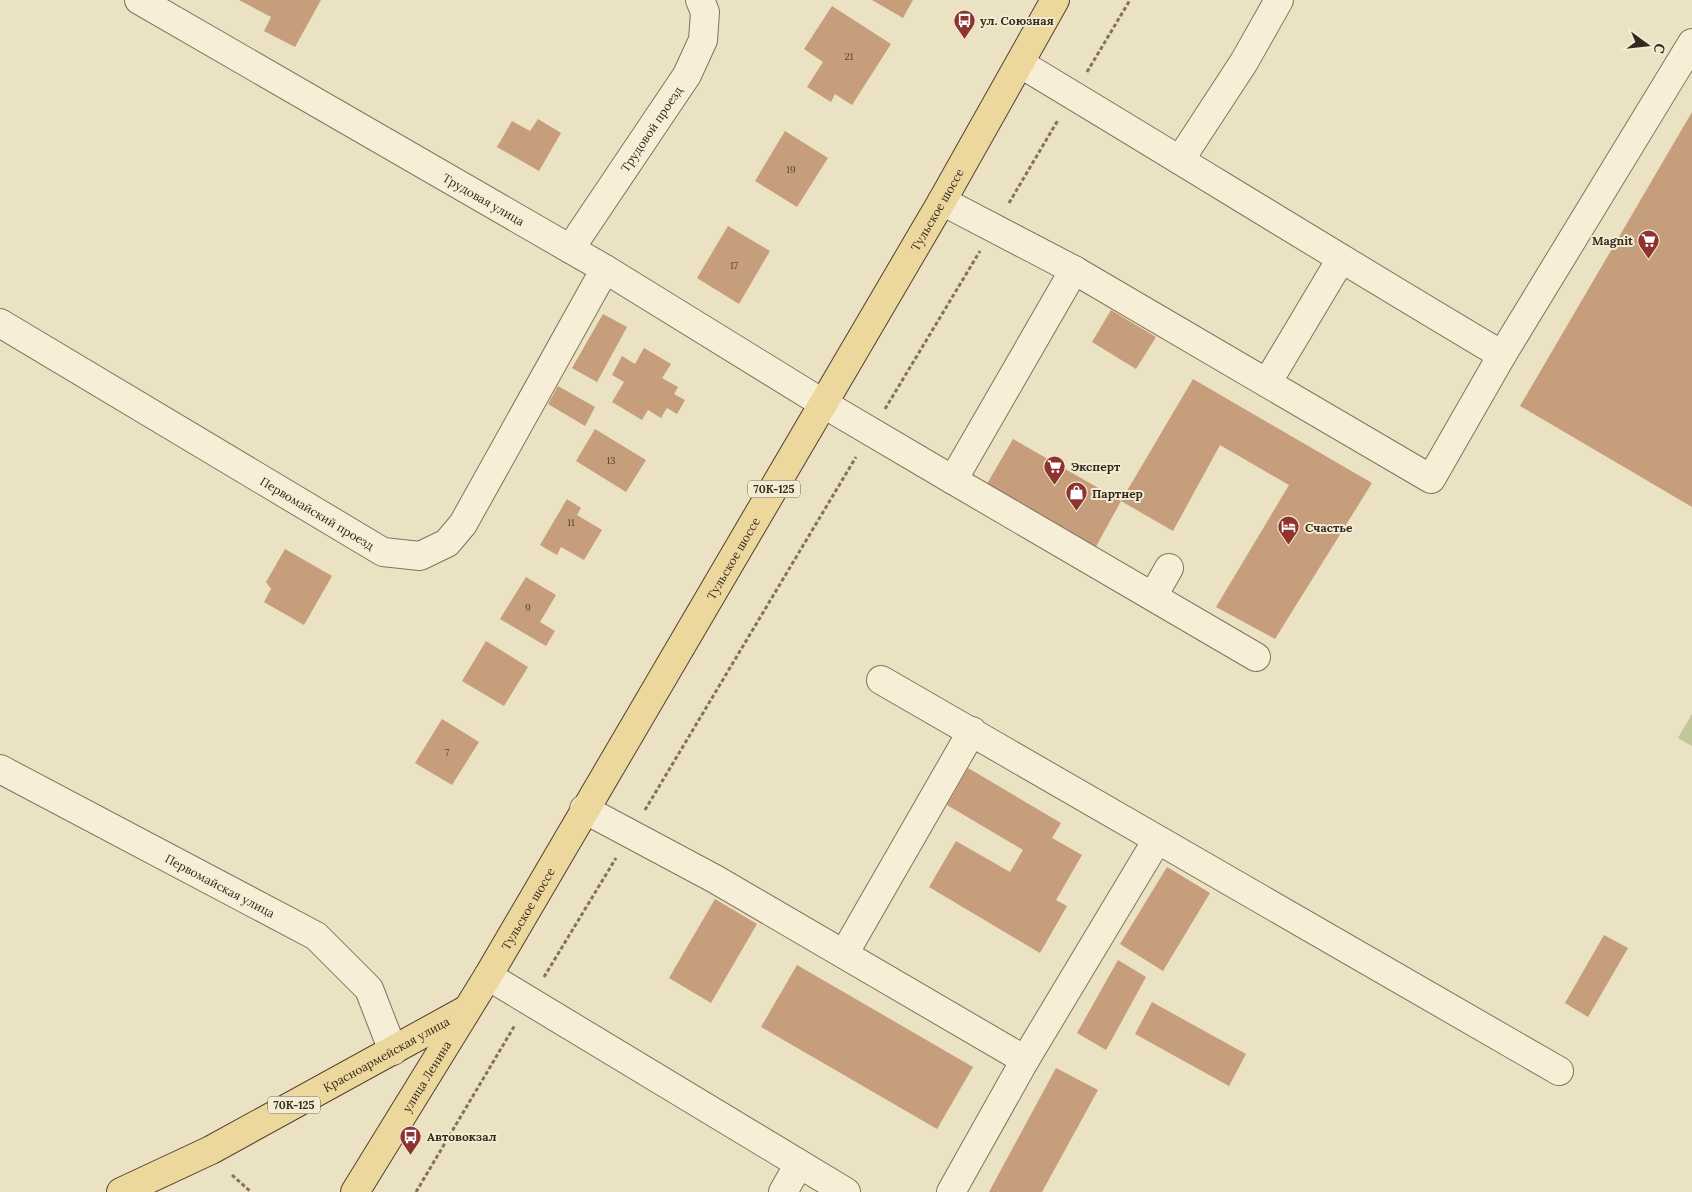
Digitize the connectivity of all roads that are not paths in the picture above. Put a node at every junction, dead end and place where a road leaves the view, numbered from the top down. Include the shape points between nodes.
1 (139, 0) edge
2 (700, 0) edge
3 (1056, 0) edge
4 (1278, 0) edge
5 (1692, 43) edge
6 (1020, 64) junction
7 (1180, 160) junction
8 (942, 201) junction
9 (570, 249) junction
10 (1340, 259) junction
11 (605, 269) junction
12 (1074, 270) junction
13 (0, 323) edge
14 (1502, 355) junction
15 (1267, 383) junction
16 (824, 404) junction
17 (953, 480) junction
18 (1169, 568) dead end
19 (1152, 596) junction
20 (1256, 657) dead end
21 (880, 680) dead end
22 (972, 731) junction
23 (0, 769) edge
24 (584, 809) junction
25 (1157, 840) junction
26 (844, 954) junction
27 (488, 976) junction
28 (465, 1011) junction
29 (393, 1051) junction
30 (1025, 1060) junction
31 (1559, 1071) dead end
32 (799, 1164) junction
33 (121, 1192) edge
34 (355, 1192) edge
35 (783, 1192) edge
36 (846, 1192) edge
37 (951, 1192) edge

1 - 9 street, Трудовая улица
2 - 9 street, Трудовой проезд via 705,12 703,40 687,75
3 - 6 main road, Тульское шоссе / 70К-125
4 - 7 street via 1244,62
5 - 14 street
6 - 7 street
6 - 8 main road, Тульское шоссе / 70К-125
7 - 10 street
8 - 12 street
8 - 16 main road, Тульское шоссе / 70К-125
9 - 11 street, Трудовая улица
10 - 14 street
10 - 15 street
11 - 13 street, Первомайский проезд via 463,524 447,543 420,556 383,552
11 - 16 street, Трудовая улица
12 - 15 street
12 - 17 street
14 - 15 street via 1431,478
16 - 17 street, Трудовая улица
16 - 24 main road, Тульское шоссе / 70К-125
17 - 19 street, Трудовая улица
18 - 19 street
19 - 20 street, Трудовая улица
21 - 22 street
22 - 25 street
22 - 26 street
23 - 29 street, Первомайская улица via 316,936 368,988
24 - 26 street via 715,879
24 - 27 main road, Тульское шоссе / 70К-125
25 - 30 street
25 - 31 street
26 - 30 street
27 - 28 main road, Тульское шоссе / 70К-125
27 - 32 street
28 - 29 main road, Красноармейская улица / 70К-125
28 - 34 main road, улица Ленина
29 - 33 main road, Красноармейская улица / 70К-125 via 211,1150
30 - 37 street
32 - 35 street
32 - 36 street

